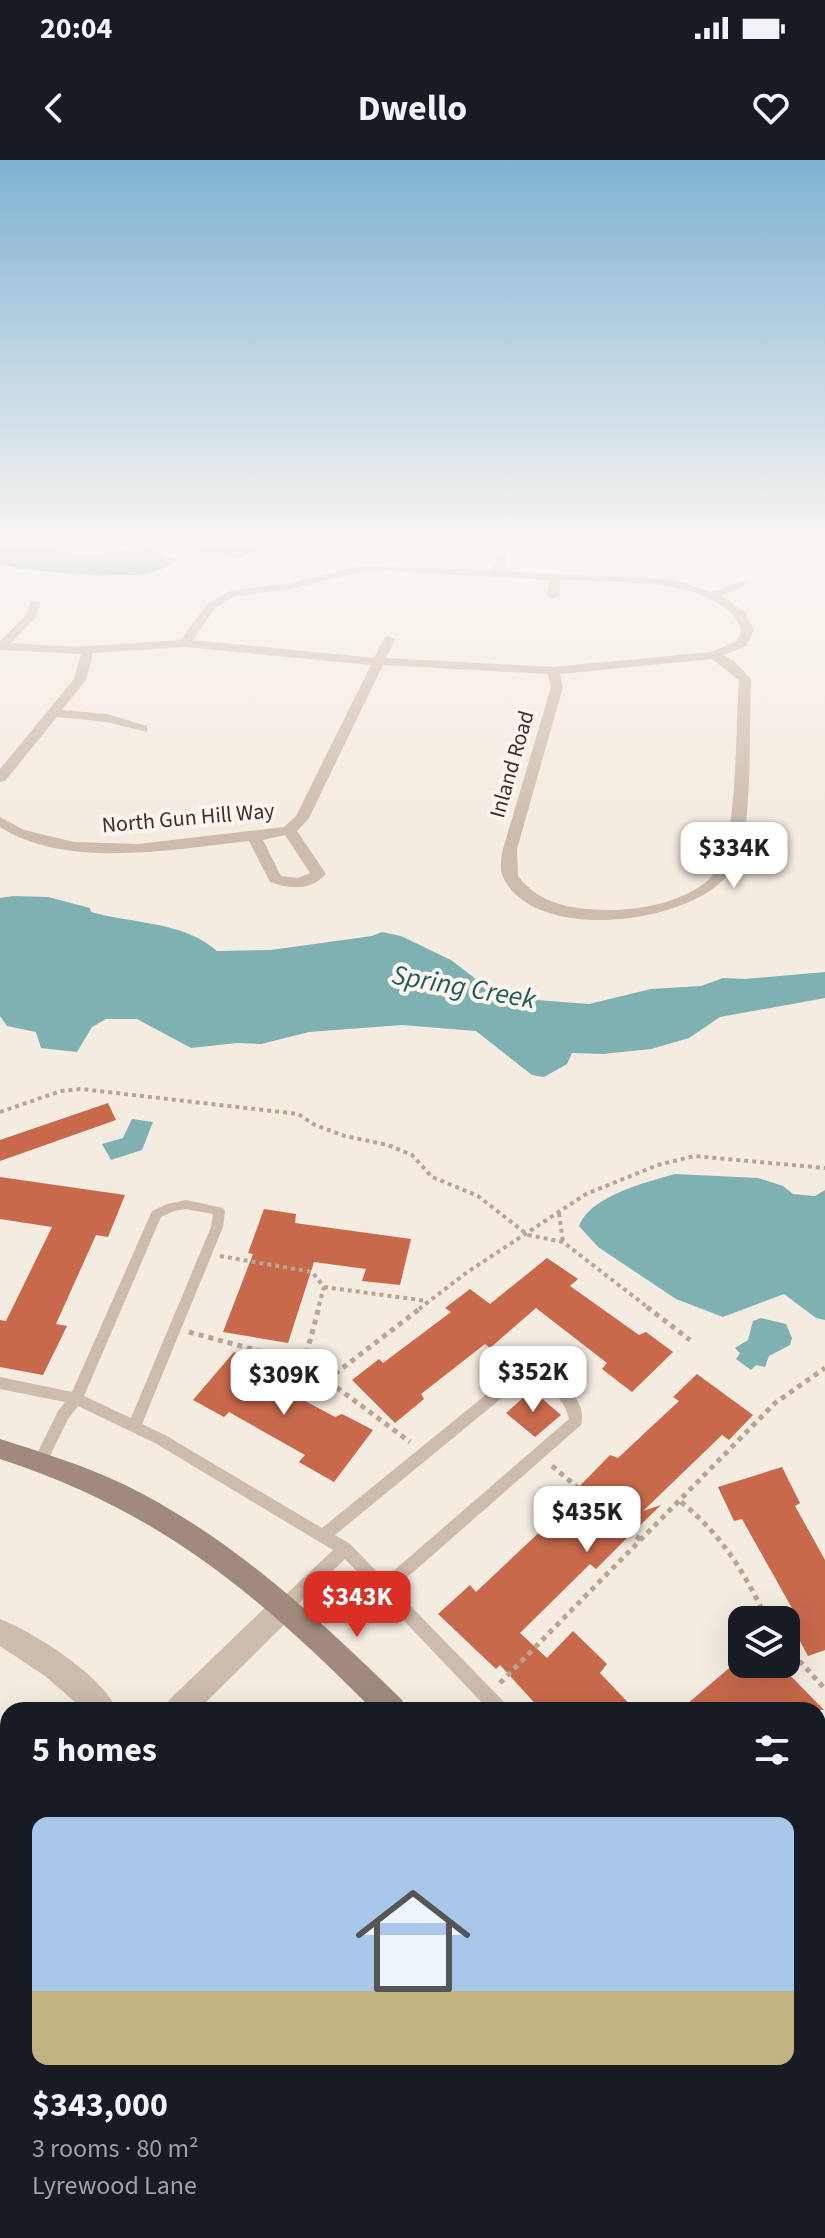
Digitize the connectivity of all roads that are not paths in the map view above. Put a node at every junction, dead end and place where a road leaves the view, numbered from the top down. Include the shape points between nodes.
1 (188, 639) edge
2 (744, 639) edge
3 (389, 640) dead end
4 (185, 643) junction
5 (1, 646) edge
6 (88, 651) junction
7 (714, 655) junction
8 (378, 662) junction
9 (553, 671) junction
10 (54, 713) junction
11 (142, 729) dead end
12 (0, 778) edge
13 (0, 821) edge
14 (289, 830) junction
15 (254, 837) junction
16 (0, 1383) edge
17 (76, 1399) junction
18 (134, 1427) junction
19 (0, 1449) edge
20 (40, 1462) junction
21 (323, 1536) junction
22 (345, 1549) junction
23 (383, 1589) junction
24 (285, 1606) junction
25 (0, 1632) edge
26 (96, 1702) edge
27 (187, 1702) edge
28 (384, 1702) edge
29 (492, 1702) edge

1 - 4 street
2 - 7 street
3 - 8 street
4 - 6 street
4 - 8 street
5 - 6 street
6 - 10 street via 80,680
7 - 9 street
7 - 9 street, Inland Road via 740,671 746,689 732,857 717,880 690,898 624,915 580,914 545,904 520,888 509,870 510,849 557,687
8 - 9 street
8 - 14 street via 302,818
10 - 11 street via 107,718
10 - 12 street
13 - 15 street, North Gun Hill Way via 31,837 85,847 138,848
14 - 15 street, North Gun Hill Way
14 - 15 street via 318,874 311,880 275,879
16 - 17 lane
17 - 18 lane
17 - 18 lane via 156,1214 171,1204 219,1211
17 - 20 lane
18 - 21 lane
19 - 20 street
20 - 24 street via 171,1522
21 - 22 lane
21 - 23 lane via 509,1384 534,1375 555,1384 573,1402 576,1421
22 - 23 lane
22 - 24 lane
23 - 29 lane
24 - 27 street
24 - 28 street
25 - 26 street via 43,1657

